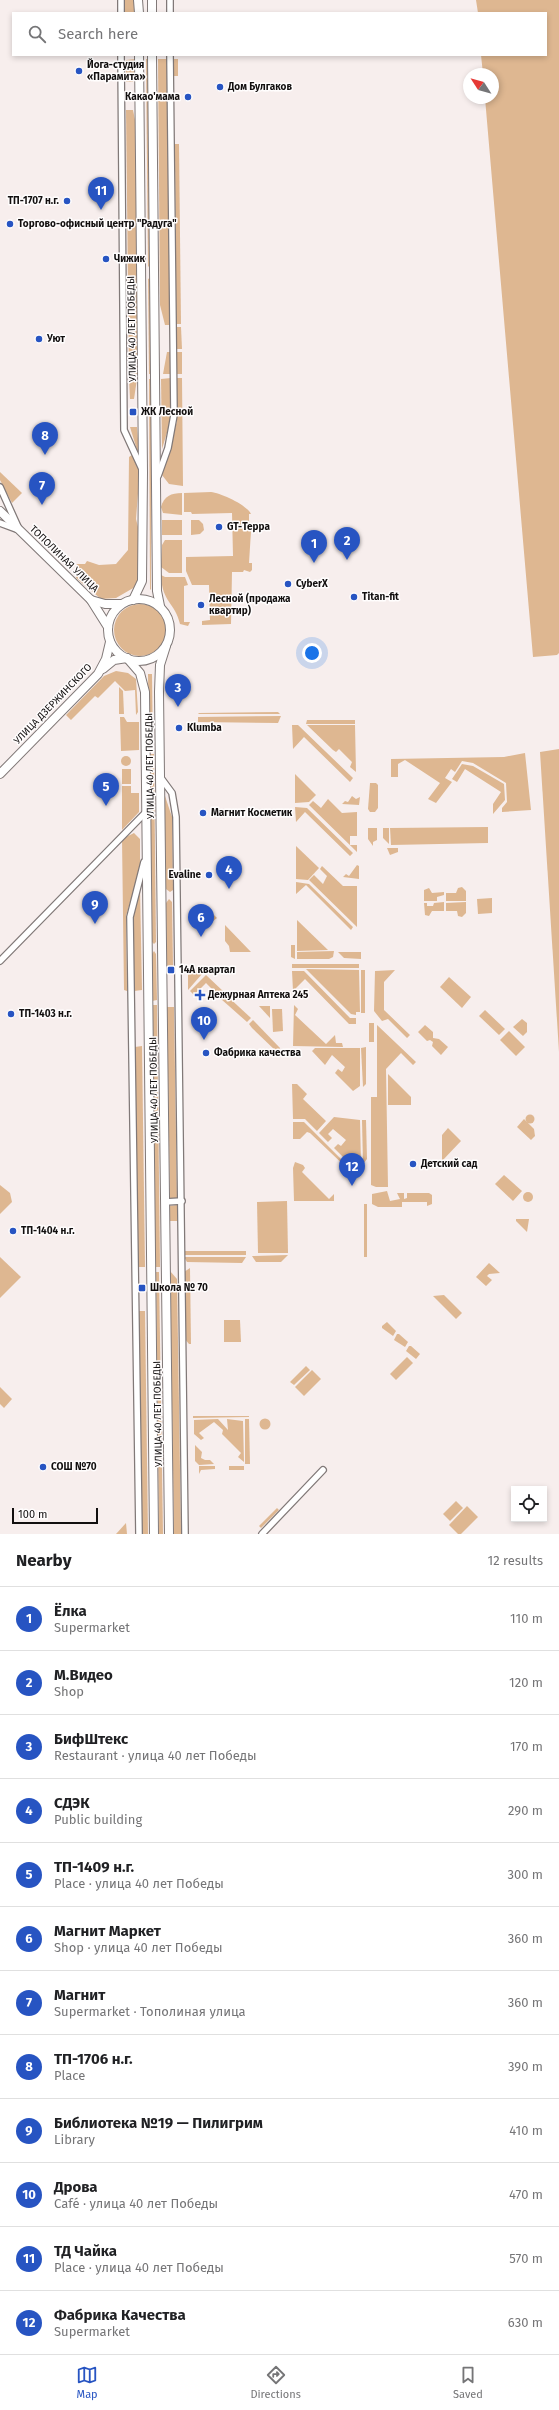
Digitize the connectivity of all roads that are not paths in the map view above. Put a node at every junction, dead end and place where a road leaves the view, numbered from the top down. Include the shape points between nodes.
1 (121, 0) edge
2 (138, 0) edge
3 (152, 0) edge
4 (170, 0) edge
5 (121, 12) edge
6 (139, 12) edge
7 (152, 12) edge
8 (170, 12) edge
9 (122, 56) edge
10 (139, 56) edge
11 (152, 56) edge
12 (170, 56) edge
13 (141, 271) junction
14 (154, 271) junction
15 (143, 472) junction
16 (157, 480) junction
17 (0, 487) edge
18 (0, 511) edge
19 (0, 523) edge
20 (20, 531) junction
21 (91, 600) junction
22 (133, 600) junction
23 (121, 604) junction
24 (160, 606) junction
25 (108, 627) junction
26 (110, 642) junction
27 (166, 646) junction
28 (127, 658) junction
29 (98, 674) junction
30 (0, 774) edge
31 (160, 778) junction
32 (146, 812) junction
33 (147, 852) junction
34 (162, 947) junction
35 (148, 948) junction
36 (0, 961) edge
37 (165, 1202) junction
38 (182, 1202) junction
39 (324, 1470) dead end
40 (138, 1534) edge
41 (154, 1534) edge
42 (169, 1534) edge
43 (185, 1534) edge
44 (262, 1534) edge

1 - 5 street
2 - 6 main road
3 - 7 main road
4 - 8 street
9 - 15 street via 124,430
10 - 13 main road, УЛИЦА 40 ЛЕТ ПОБЕДЫ
11 - 14 main road
12 - 16 street via 174,415 168,448
13 - 14 main road
13 - 15 main road, УЛИЦА 40 ЛЕТ ПОБЕДЫ
14 - 16 main road
15 - 22 main road, УЛИЦА 40 ЛЕТ ПОБЕДЫ via 142,581
16 - 24 main road via 157,591
17 - 20 street
18 - 20 main road, ТОПОЛИНАЯ УЛИЦА
19 - 20 street
20 - 21 main road, ТОПОЛИНАЯ УЛИЦА
21 - 23 main road, ТОПОЛИНАЯ УЛИЦА via 105,604
21 - 25 main road
22 - 23 main road
22 - 24 main road via 148,599
23 - 25 main road via 114,612
24 - 27 main road via 170,625 170,637
25 - 26 main road
26 - 28 main road
26 - 29 main road, УЛИЦА ДЗЕРЖИНСКОГО via 106,659
27 - 28 main road via 149,660
27 - 31 main road, УЛИЦА 40 ЛЕТ ПОБЕДЫ via 162,655 159,679
28 - 29 main road via 114,660
28 - 32 main road, УЛИЦА 40 ЛЕТ ПОБЕДЫ via 140,673 145,692
29 - 30 main road, УЛИЦА ДЗЕРЖИНСКОГО
31 - 34 main road, УЛИЦА 40 ЛЕТ ПОБЕДЫ
31 - 38 street via 172,793 176,817
32 - 33 main road, УЛИЦА 40 ЛЕТ ПОБЕДЫ
32 - 36 street
33 - 35 main road, УЛИЦА 40 ЛЕТ ПОБЕДЫ
33 - 40 street via 130,917
34 - 35 main road
34 - 37 main road, УЛИЦА 40 ЛЕТ ПОБЕДЫ
35 - 41 main road, УЛИЦА 40 ЛЕТ ПОБЕДЫ
37 - 38 street
37 - 42 main road, УЛИЦА 40 ЛЕТ ПОБЕДЫ
38 - 43 street
39 - 44 street

